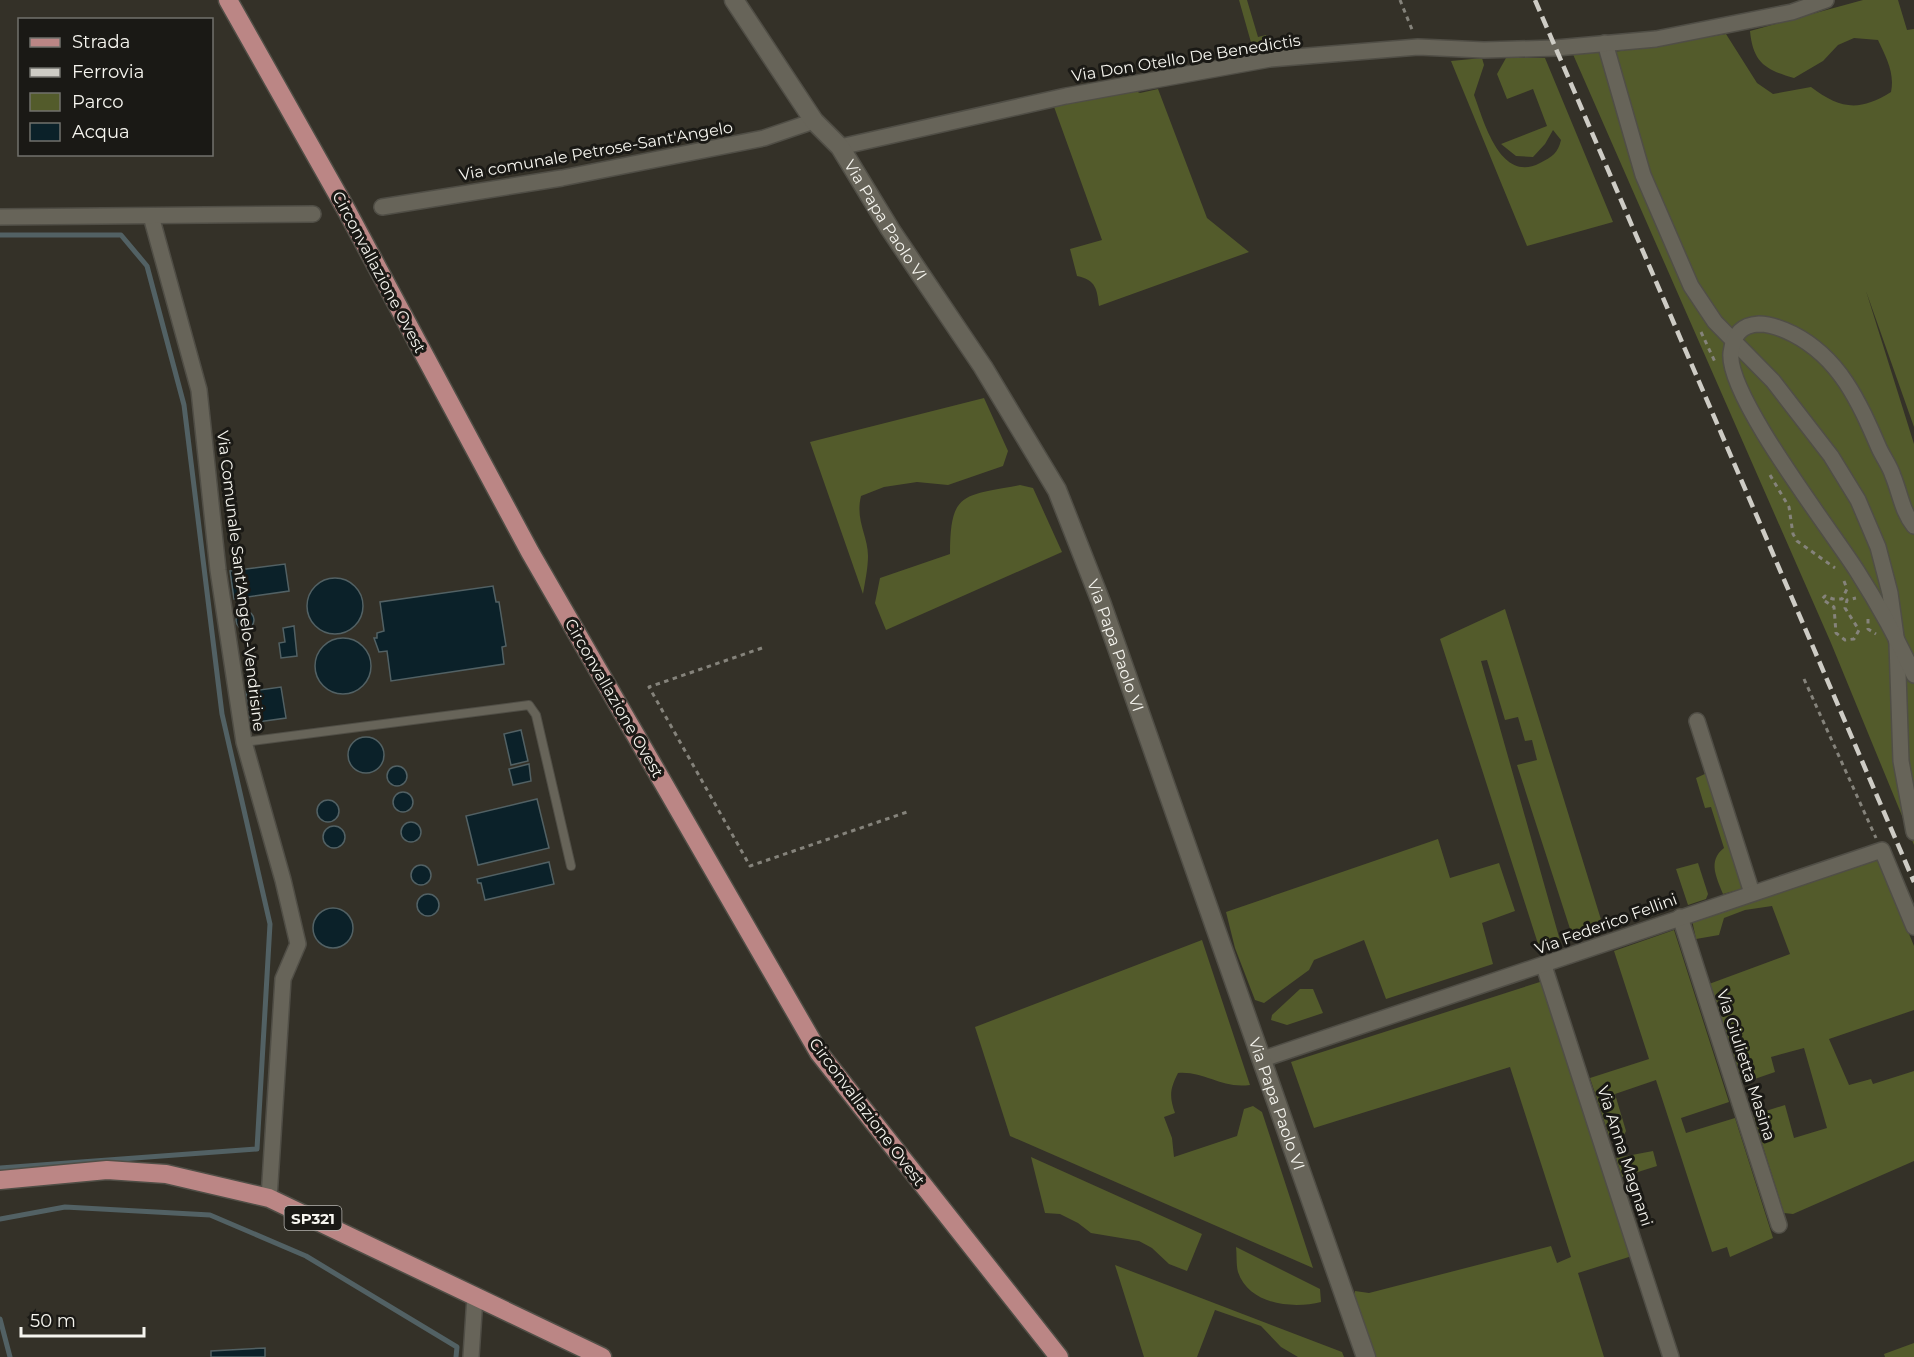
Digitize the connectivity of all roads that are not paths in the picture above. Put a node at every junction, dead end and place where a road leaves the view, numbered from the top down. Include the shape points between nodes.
1 (228, 0) edge
2 (734, 0) edge
3 (1826, 0) edge
4 (1605, 43) junction
5 (814, 121) junction
6 (840, 147) junction
7 (382, 207) dead end
8 (313, 214) dead end
9 (151, 216) junction
10 (0, 217) edge
11 (1732, 340) junction
12 (1914, 526) edge
13 (1897, 644) junction
14 (1914, 675) edge
15 (1697, 721) dead end
16 (244, 742) junction
17 (1914, 832) edge
18 (571, 866) dead end
19 (1752, 892) junction
20 (1680, 917) junction
21 (1914, 927) edge
22 (1544, 966) junction
23 (1263, 1059) junction
24 (0, 1180) edge
25 (269, 1198) junction
26 (1779, 1225) dead end
27 (475, 1297) junction
28 (471, 1357) edge
29 (602, 1357) edge
30 (1059, 1357) edge
31 (1366, 1357) edge
32 (1671, 1357) edge

1 - 30 main road, Circonvallazione Ovest via 347,211 530,552 819,1053
2 - 5 street, Via Papa Paolo VI
3 - 4 street, Via Don Otello De Benedictis via 1792,12 1656,39
4 - 6 street, Via Don Otello De Benedictis via 1484,50 1418,47 1270,59 1066,96
4 - 11 street via 1632,144 1658,213 1702,306
5 - 6 street, Via Papa Paolo VI
5 - 7 street, Via comunale Petrose-Sant'Angelo via 742,142 562,178
6 - 23 street, Via Papa Paolo VI via 983,367 1057,490 1101,602
8 - 9 street
9 - 10 street
9 - 16 street, Via Comunale Sant'Angelo-Vendrisine via 199,390 218,570
11 - 12 street via 1737,332 1756,324 1779,327 1803,339 1833,364 1863,409
11 - 13 street via 1730,358 1741,392 1857,572
11 - 13 street via 1773,381 1847,479 1878,547
13 - 14 street
13 - 17 street via 1901,761
15 - 19 street
16 - 18 lane via 529,705 536,716
16 - 25 street, Via Comunale Sant'Angelo-Vendrisine via 298,944 283,979
19 - 20 street, Via Federico Fellini
19 - 21 street, Via Federico Fellini via 1882,850
20 - 22 street, Via Federico Fellini
20 - 26 street, Via Giulietta Masina
22 - 23 street, Via Federico Fellini
22 - 32 street, Via Anna Magnani
23 - 31 street, Via Papa Paolo VI
24 - 25 main road, SP321 via 107,1170 166,1174
25 - 27 main road, SP321
27 - 28 street
27 - 29 main road, SP321

